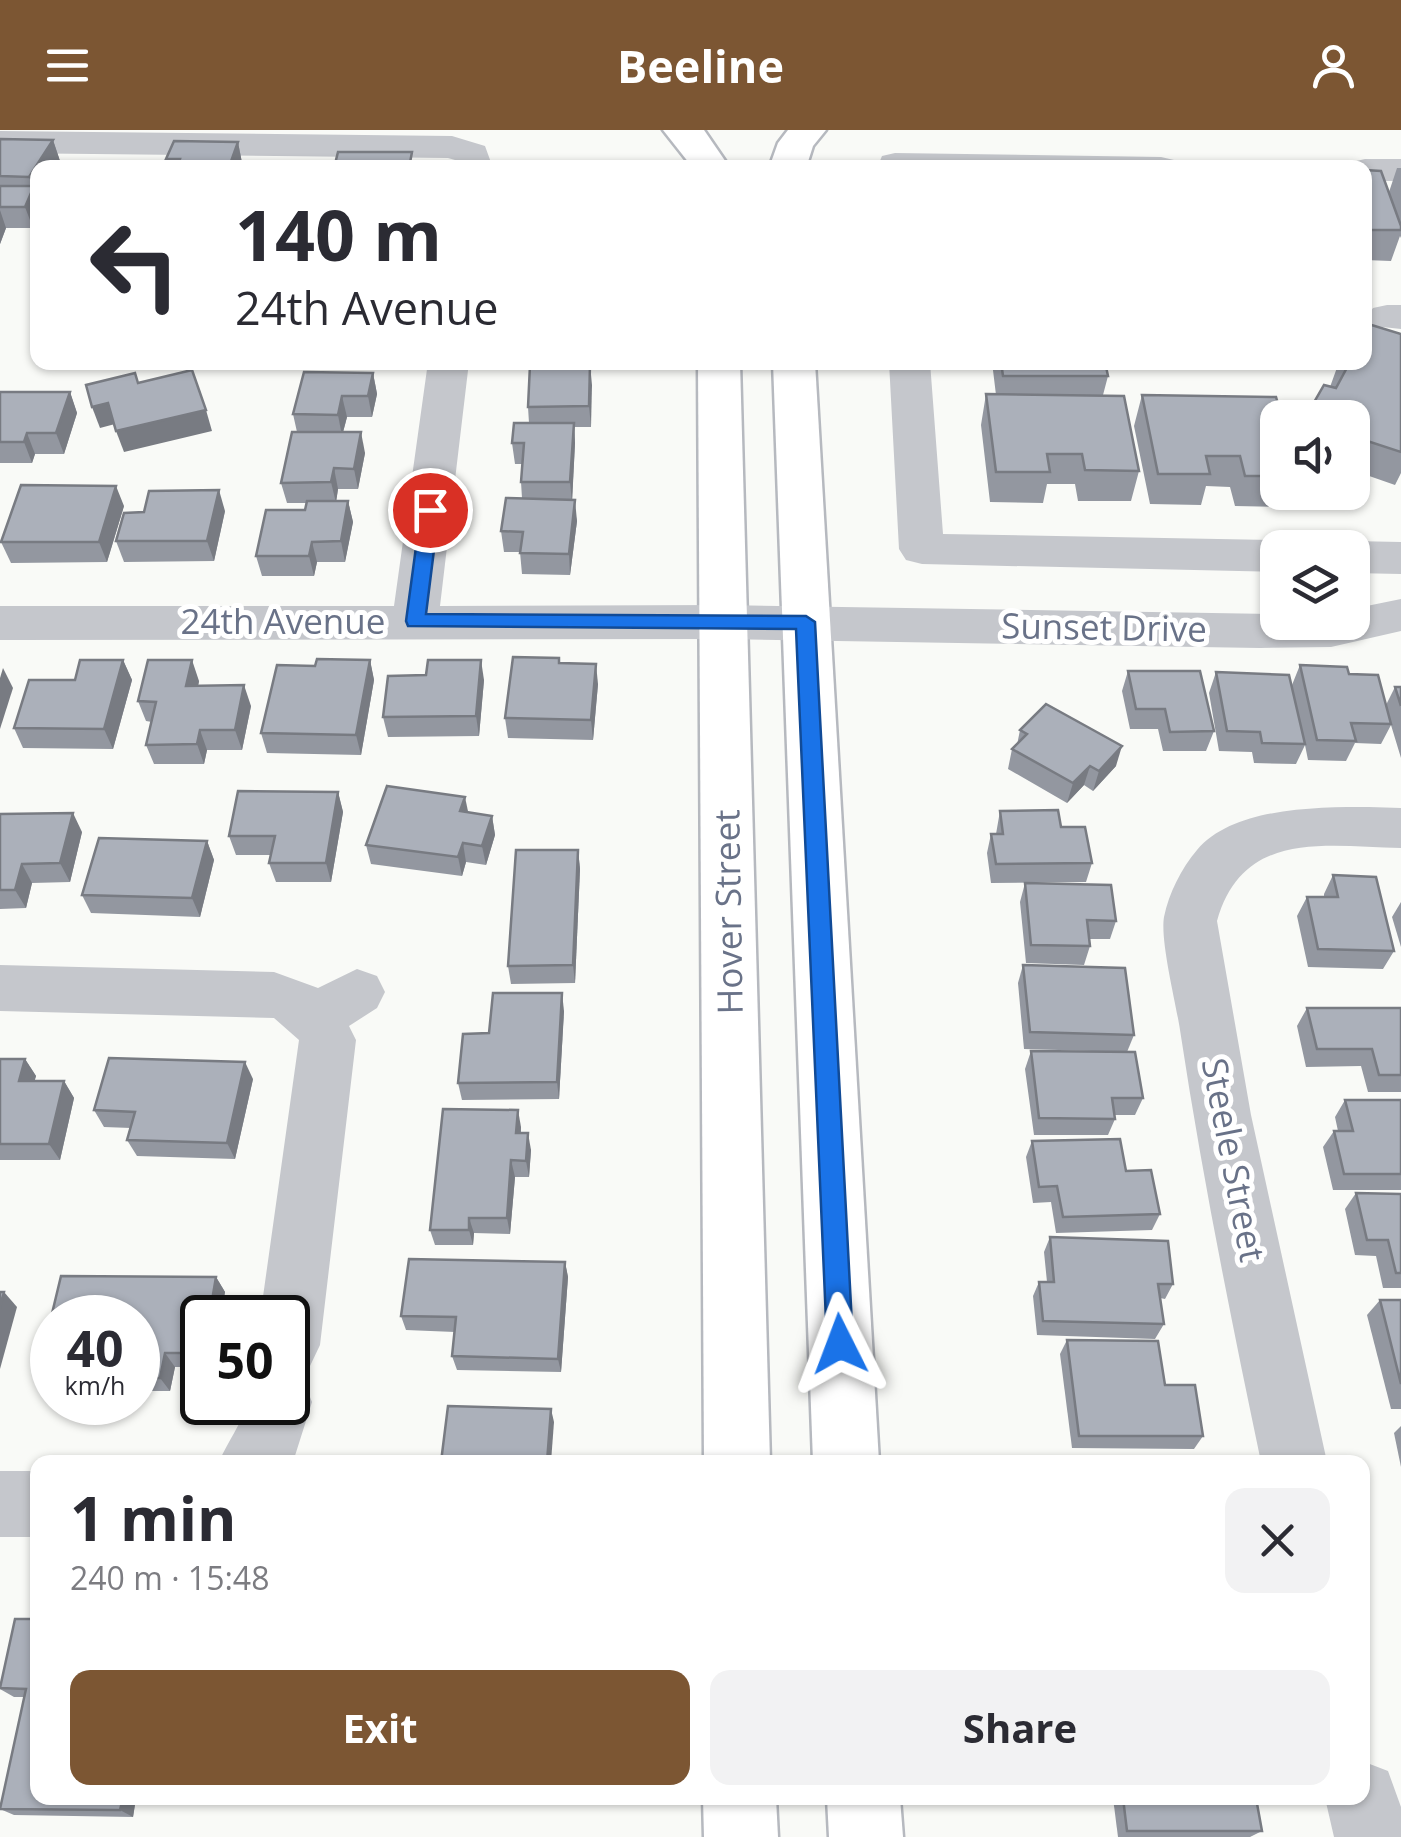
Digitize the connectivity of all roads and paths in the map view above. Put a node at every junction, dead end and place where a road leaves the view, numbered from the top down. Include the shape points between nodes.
1 (681, 130) edge
2 (722, 130) edge
3 (781, 130) edge
4 (808, 130) edge
5 (0, 142) edge
6 (117, 156) edge
7 (473, 160) edge
8 (706, 160) edge
9 (720, 160) edge
10 (784, 160) edge
11 (789, 160) edge
12 (1372, 170) edge
13 (1401, 170) edge
14 (448, 370) edge
15 (720, 370) edge
16 (794, 370) edge
17 (910, 370) edge
18 (1260, 556) edge
19 (1370, 557) edge
20 (1401, 558) edge
21 (1401, 615) edge
22 (415, 621) junction
23 (722, 622) junction
24 (806, 622) junction
25 (0, 623) edge
26 (1401, 828) edge
27 (0, 988) edge
28 (295, 1295) edge
29 (273, 1425) edge
30 (258, 1455) edge
31 (736, 1455) edge
32 (846, 1455) edge
33 (1293, 1455) edge
34 (0, 1504) edge
35 (30, 1504) edge
36 (740, 1805) edge
37 (864, 1805) edge
38 (1363, 1805) edge
39 (741, 1837) edge
40 (866, 1837) edge
41 (1370, 1837) edge

1 - 8 main road
2 - 9 main road
3 - 10 main road
4 - 11 main road
5 - 6 street
6 - 7 street via 452,146
12 - 13 street
14 - 22 street
15 - 23 main road, Hover Street
16 - 24 main road
17 - 18 street via 922,548
19 - 20 street
21 - 24 street, Sunset Drive via 1331,630 1260,631
22 - 23 street, 24th Avenue
22 - 25 street, 24th Avenue
23 - 24 street, 24th Avenue
23 - 31 main road, Hover Street
24 - 32 main road
26 - 33 street, Steele Street via 1306,827 1215,847 1190,921 1222,1115
27 - 28 street via 274,995 337,1005
29 - 30 street
34 - 35 street
36 - 39 main road
37 - 40 main road
38 - 41 street

